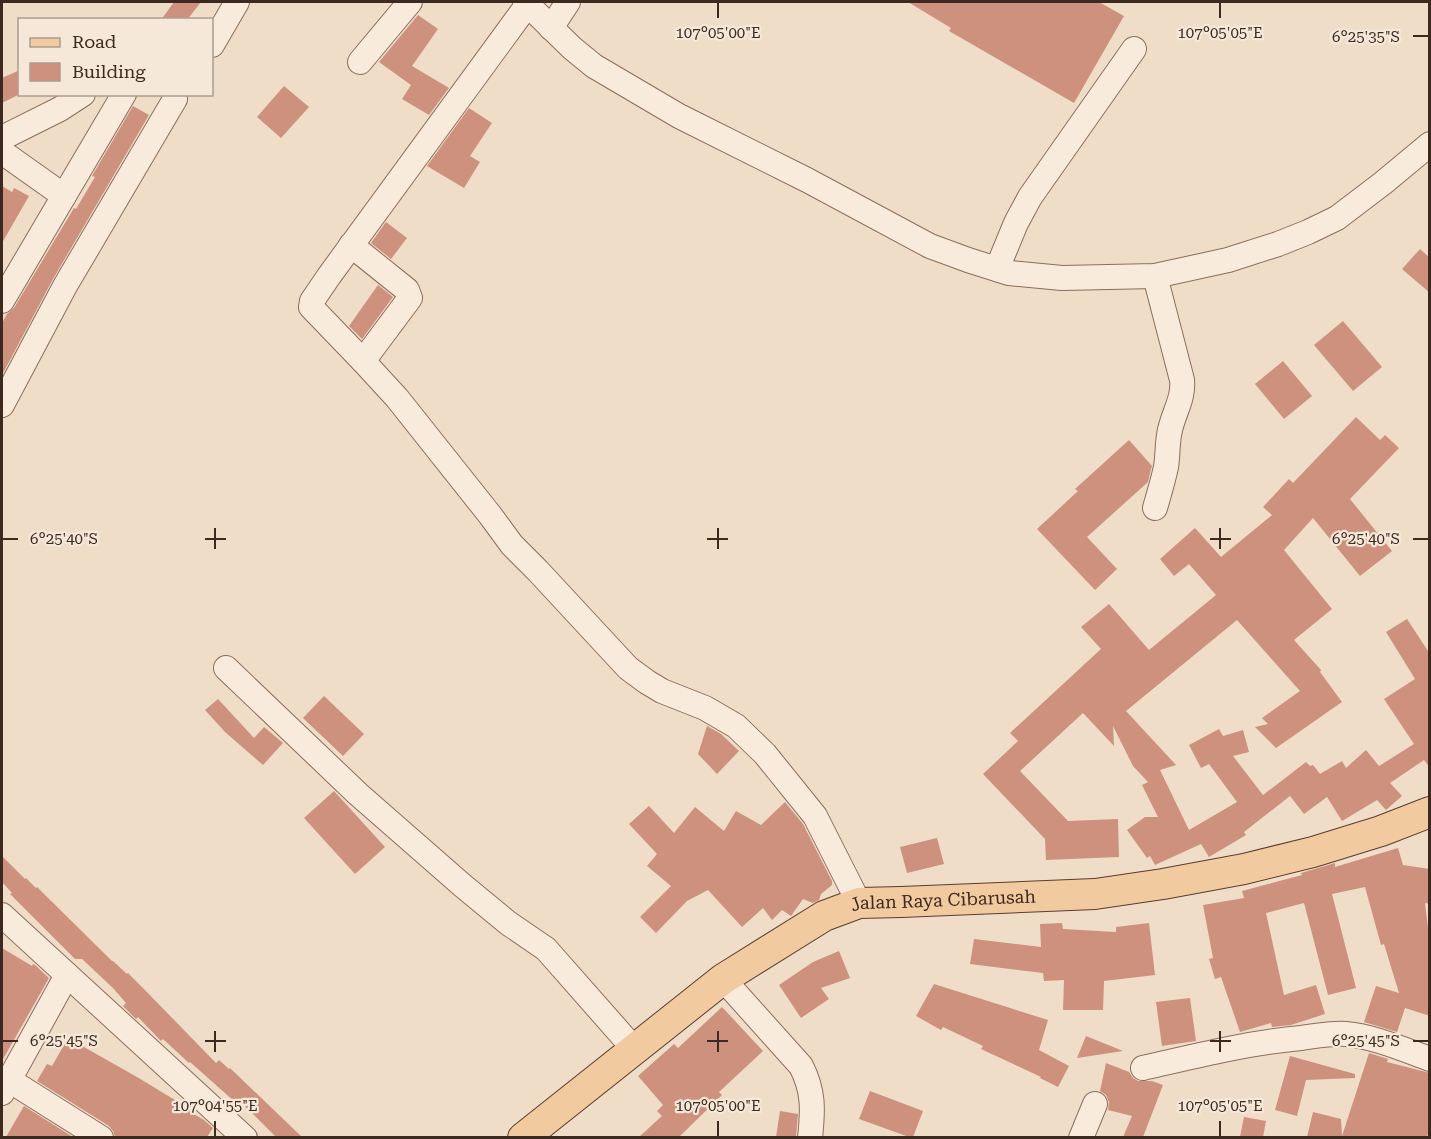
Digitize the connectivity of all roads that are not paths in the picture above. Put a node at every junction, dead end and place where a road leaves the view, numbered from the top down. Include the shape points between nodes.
1 (237, 2) edge
2 (410, 2) edge
3 (568, 2) edge
4 (521, 12) edge
5 (551, 28) junction
6 (213, 43) edge
7 (1134, 50) dead end
8 (360, 62) dead end
9 (80, 96) edge
10 (123, 96) edge
11 (170, 96) edge
12 (2, 138) edge
13 (1430, 144) edge
14 (2, 152) edge
15 (64, 196) junction
16 (351, 245) junction
17 (9, 269) edge
18 (997, 269) junction
19 (1156, 281) junction
20 (2, 301) edge
21 (363, 361) junction
22 (2, 405) edge
23 (1155, 508) dead end
24 (226, 668) dead end
25 (1430, 812) edge
26 (859, 903) junction
27 (3, 921) edge
28 (67, 975) junction
29 (723, 979) junction
30 (635, 1050) junction
31 (1430, 1059) edge
32 (1143, 1068) dead end
33 (5, 1086) edge
34 (1095, 1104) dead end
35 (101, 1137) edge
36 (245, 1137) edge
37 (523, 1137) edge
38 (810, 1137) edge
39 (1081, 1137) edge

1 - 6 street
2 - 8 street
3 - 5 street
4 - 5 street
4 - 16 street
5 - 18 street via 594,66 679,116 930,246
7 - 18 street via 1030,197
9 - 12 street
10 - 15 street
11 - 22 street
13 - 19 street via 1346,211 1318,228
14 - 15 street
15 - 17 street
16 - 21 street via 311,306
16 - 21 street via 407,290 410,298
17 - 20 street
18 - 19 street via 1062,278
19 - 23 street via 1183,388 1169,432 1166,467
21 - 26 street via 397,398 512,545 628,668 662,691 705,708 736,726 765,754 815,816
24 - 30 street via 384,817 471,892 546,949
25 - 26 main road, Jalan Raya Cibarusah via 1313,852 1163,884 1095,894
26 - 29 main road, Jalan Raya Cibarusah via 824,916
27 - 28 street
28 - 33 street
28 - 36 street
29 - 30 main road, Jalan Raya Cibarusah
29 - 38 street via 808,1078 812,1094
30 - 37 main road, Jalan Raya Cibarusah
31 - 32 street via 1387,1043 1332,1034 1218,1050
33 - 35 street
34 - 39 street

